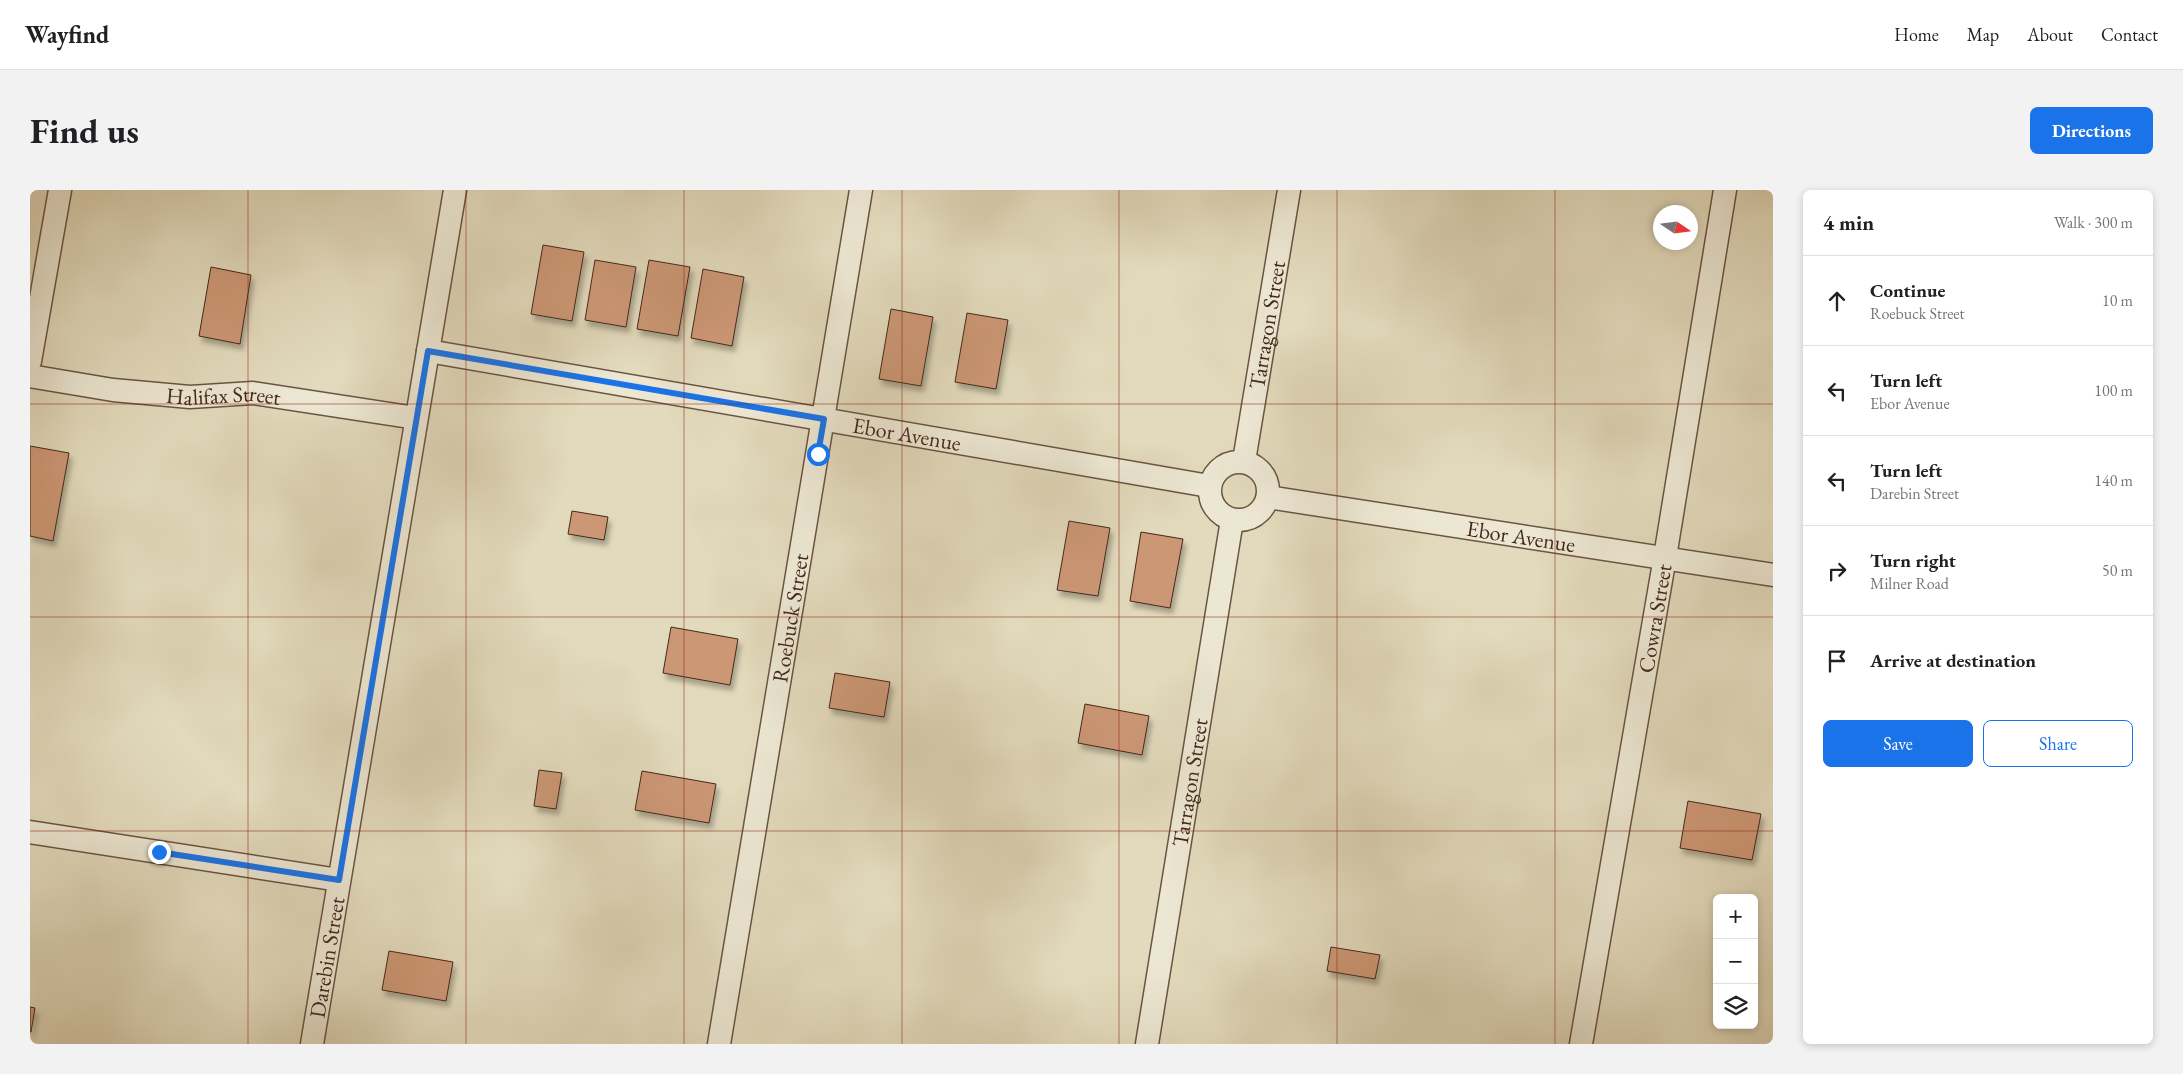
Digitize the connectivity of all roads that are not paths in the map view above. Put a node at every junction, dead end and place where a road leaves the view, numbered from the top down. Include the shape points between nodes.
1 (60, 190) edge
2 (454, 190) edge
3 (861, 190) edge
4 (1289, 190) edge
5 (1725, 190) edge
6 (428, 351) junction
7 (30, 361) edge
8 (30, 376) edge
9 (416, 418) junction
10 (824, 419) junction
11 (1244, 461) junction
12 (1209, 486) junction
13 (1268, 497) junction
14 (1232, 520) junction
15 (1665, 557) junction
16 (1773, 575) edge
17 (30, 832) edge
18 (339, 880) junction
19 (312, 1044) edge
20 (719, 1044) edge
21 (1147, 1044) edge
22 (1581, 1044) edge

1 - 7 street
2 - 6 street, Darebin Street
3 - 10 street, Roebuck Street
4 - 11 street, Tarragon Street
5 - 15 street, Cowra Street
6 - 9 street, Darebin Street
6 - 10 street, Ebor Avenue
8 - 9 street, Halifax Street via 113,390 190,397 253,393
9 - 18 street, Darebin Street
10 - 12 street, Ebor Avenue
10 - 20 street, Roebuck Street
11 - 12 street via 1227,463 1214,473
11 - 13 street via 1257,466 1266,478
12 - 14 street via 1212,504 1219,513
13 - 14 street via 1261,512 1250,519
13 - 15 street, Ebor Avenue
14 - 21 street, Tarragon Street
15 - 16 street, Ebor Avenue
15 - 22 street, Cowra Street
17 - 18 street
18 - 19 street, Darebin Street

